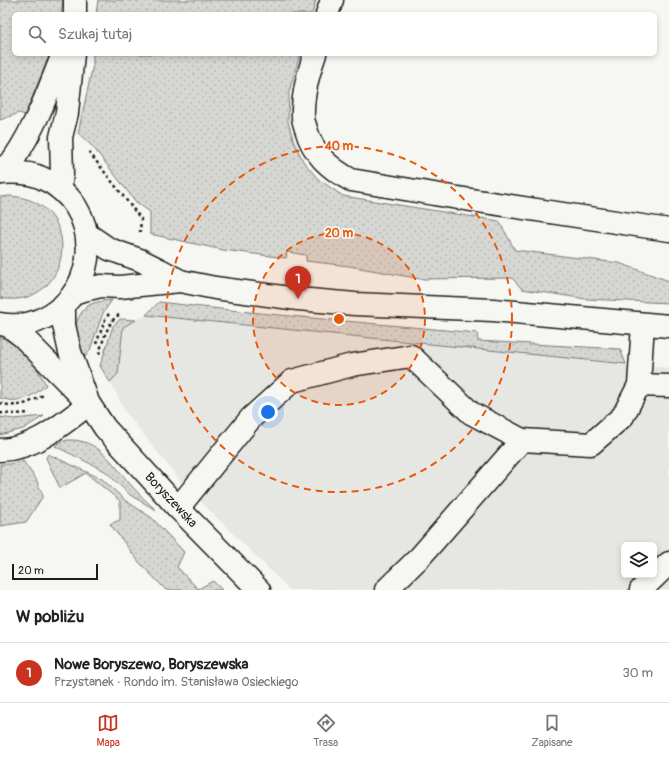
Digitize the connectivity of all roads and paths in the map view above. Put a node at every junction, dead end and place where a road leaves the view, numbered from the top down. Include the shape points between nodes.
1 (75, 0) edge
2 (332, 0) edge
3 (75, 12) edge
4 (328, 12) edge
5 (62, 56) edge
6 (73, 56) edge
7 (314, 56) edge
8 (0, 173) edge
9 (60, 189) junction
10 (669, 230) edge
11 (87, 234) junction
12 (180, 281) junction
13 (120, 287) junction
14 (70, 298) junction
15 (643, 324) junction
16 (5, 325) edge
17 (669, 326) edge
18 (70, 374) junction
19 (639, 385) junction
20 (669, 386) edge
21 (0, 403) edge
22 (89, 404) junction
23 (522, 440) junction
24 (0, 450) edge
25 (178, 508) junction
26 (669, 563) edge
27 (259, 590) edge
28 (386, 590) edge
29 (642, 590) edge

1 - 3 main road
2 - 4 main road
5 - 8 main road via 31,128 14,158
6 - 9 main road via 61,137
7 - 10 main road via 304,95 303,119 308,138 320,157 336,172 351,180
8 - 9 main road via 22,173 42,178
9 - 11 main road via 82,217
11 - 12 main road via 109,248
11 - 14 main road via 87,264
12 - 13 main road
12 - 15 main road via 268,295 355,304 493,310
13 - 14 main road via 101,286
13 - 18 path via 117,300 105,320 88,361
14 - 16 main road via 52,314 39,320
14 - 18 main road, Boryszewska via 64,325 70,352
15 - 17 main road
15 - 19 main road
16 - 18 main road, Boryszewska
18 - 21 path via 29,403 21,406
18 - 22 main road, Boryszewska
19 - 20 main road
19 - 23 main road via 623,416 591,444
22 - 24 main road via 43,437 27,445
22 - 25 main road, Boryszewska via 105,428
23 - 25 main road via 471,412 411,356 352,365 292,381 251,418
23 - 28 main road via 420,557
25 - 27 main road, Boryszewska
26 - 29 main road

